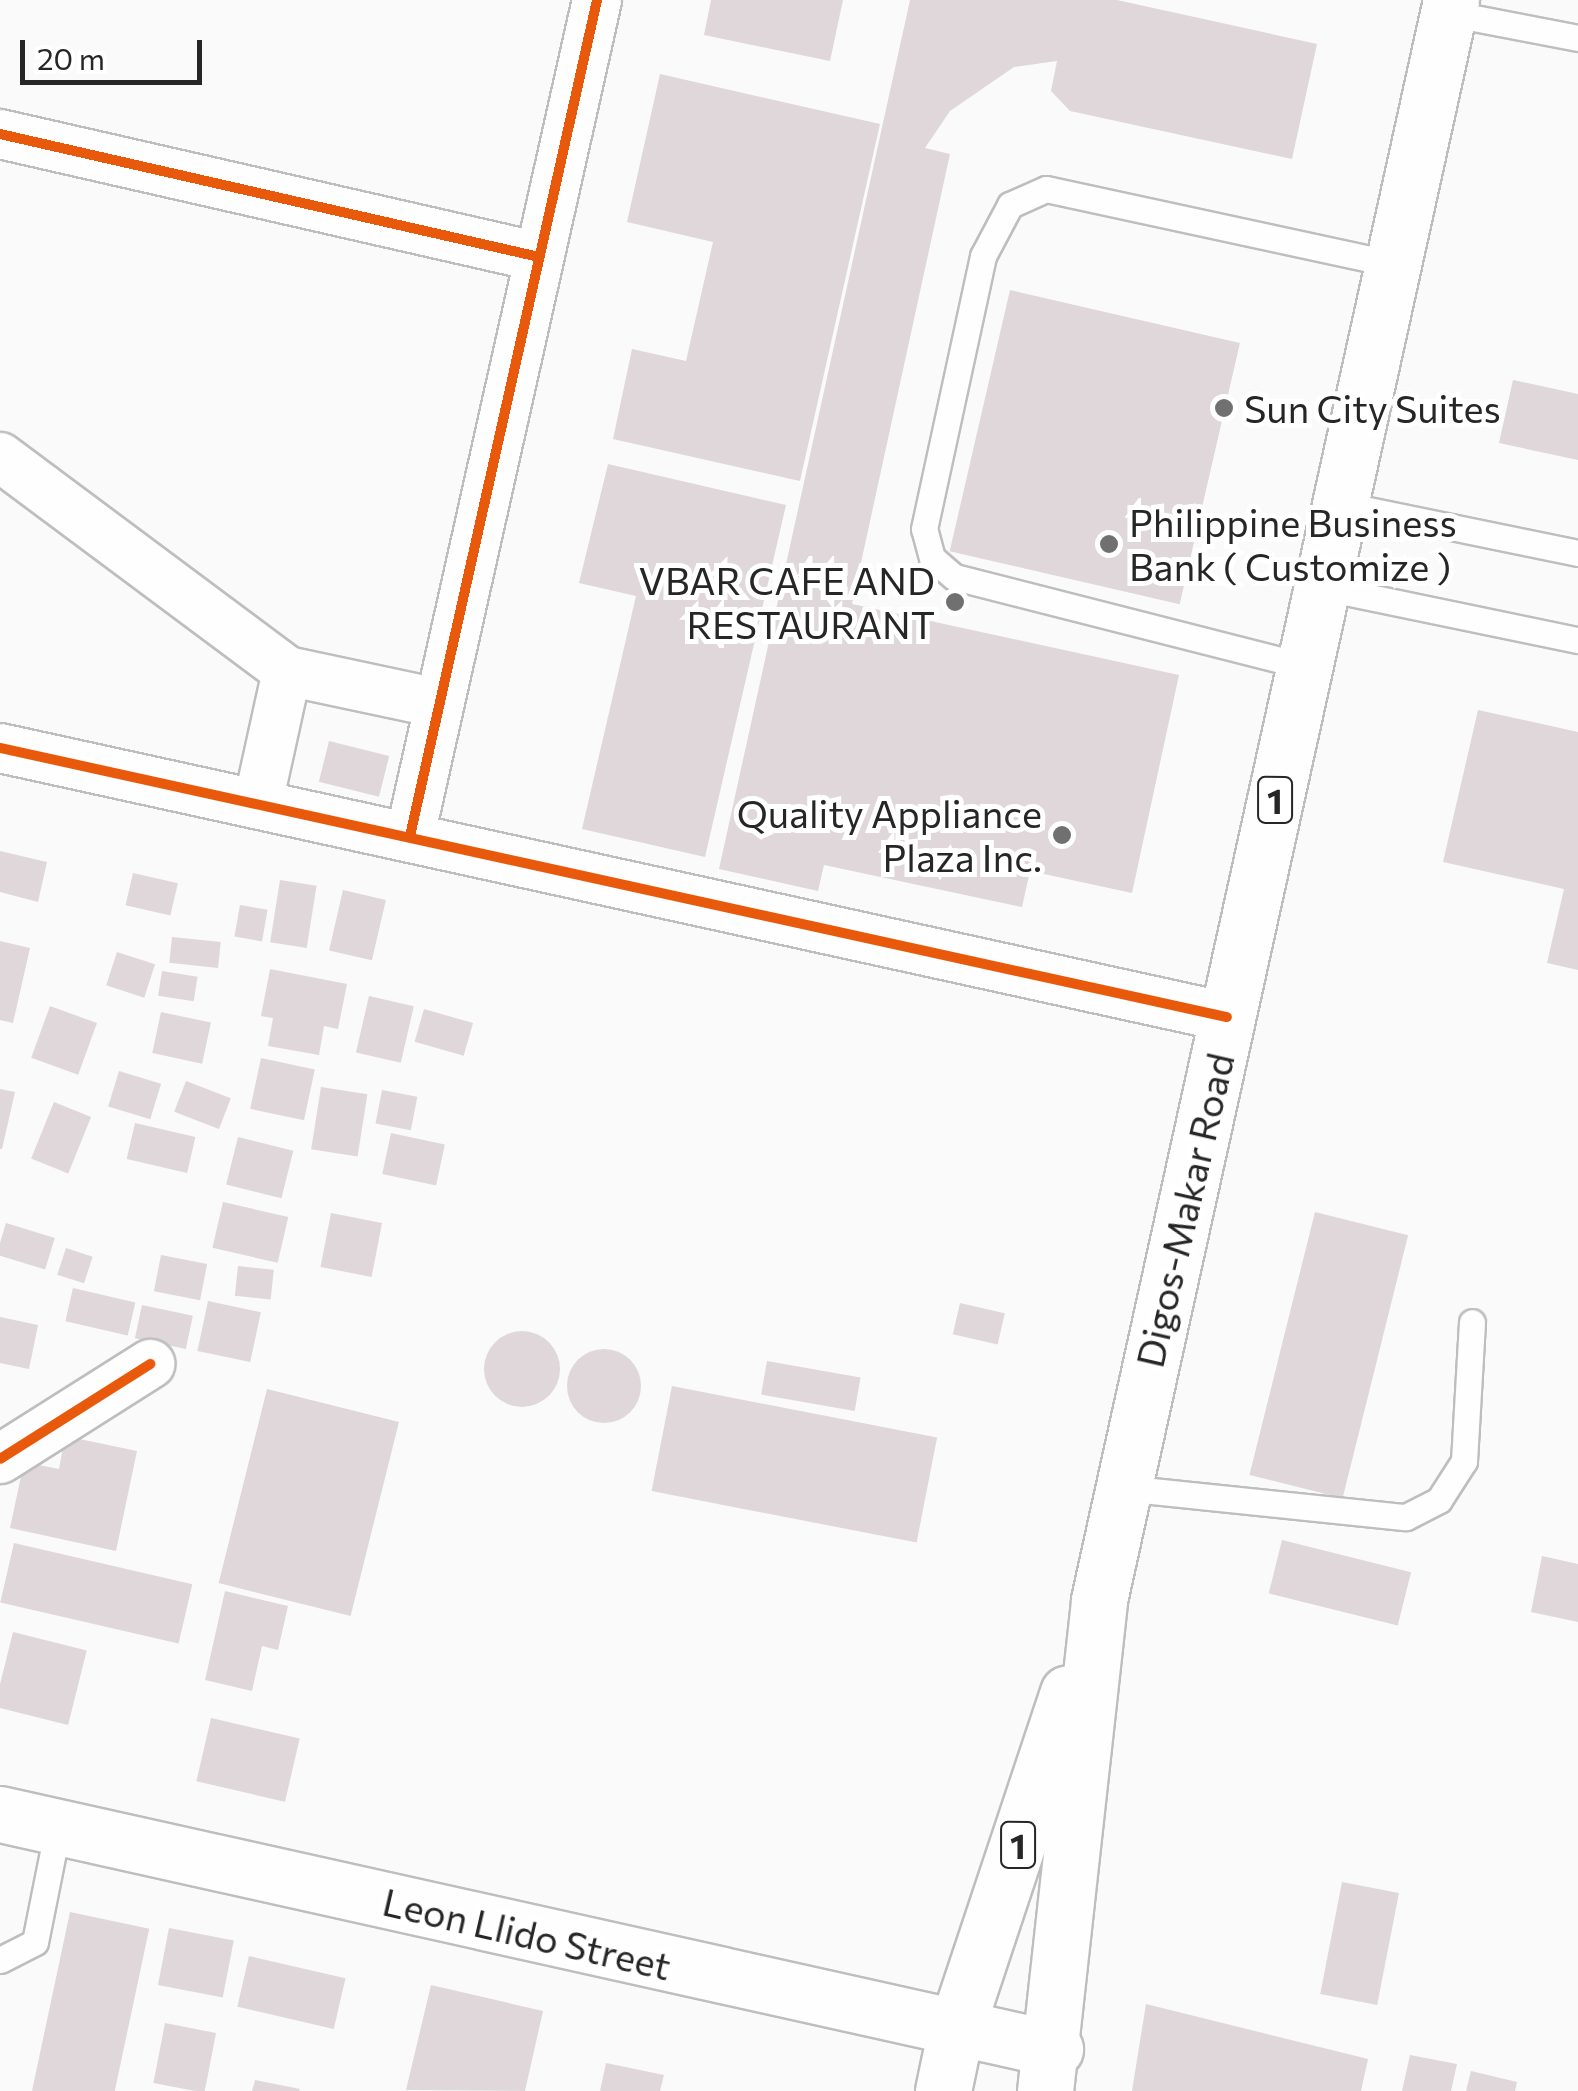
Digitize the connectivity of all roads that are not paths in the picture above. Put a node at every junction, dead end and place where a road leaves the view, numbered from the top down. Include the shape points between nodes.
1 (597, 0) edge
2 (1449, 7) edge
3 (1578, 38) edge
4 (0, 134) edge
5 (539, 256) junction
6 (1393, 264) junction
7 (0, 457) edge
8 (1340, 504) junction
9 (1578, 552) edge
10 (1321, 587) junction
11 (1578, 640) edge
12 (1304, 666) junction
13 (286, 671) junction
14 (438, 703) junction
15 (0, 748) edge
16 (258, 803) junction
17 (410, 836) junction
18 (1227, 1017) junction
19 (1472, 1322) dead end
20 (150, 1364) dead end
21 (0, 1459) edge
22 (1123, 1488) junction
23 (1099, 1600) junction
24 (0, 1814) edge
25 (58, 1827) junction
26 (0, 1960) edge
27 (956, 2029) junction
28 (1050, 2070) edge
29 (942, 2091) edge

1 - 5 street
2 - 3 lane
2 - 6 main road, Digos-Makar Road / 1
4 - 5 street
5 - 14 street
6 - 8 main road, Digos-Makar Road / 1
6 - 12 lane via 1046,189 1010,205 983,256 924,528 932,558 954,577
7 - 13 street
8 - 9 lane
8 - 10 main road, Digos-Makar Road / 1
10 - 11 lane
10 - 12 main road, Digos-Makar Road / 1
12 - 18 main road, Digos-Makar Road / 1
13 - 14 street
13 - 16 street
14 - 17 street
15 - 16 street
16 - 17 street
17 - 18 street
18 - 22 main road, Digos-Makar Road / 1
19 - 22 lane via 1464,1461 1439,1500 1406,1517
20 - 21 street
22 - 23 main road, Digos-Makar Road / 1
23 - 27 main road, Digos-Makar Road / 1
23 - 28 main road, Digos-Makar Road / 1
24 - 25 main road, Leon Llido Street
25 - 26 lane via 35,1942
25 - 27 main road, Leon Llido Street
27 - 28 main road, Leon Llido Street
27 - 29 main road, Digos-Makar Road / 1

